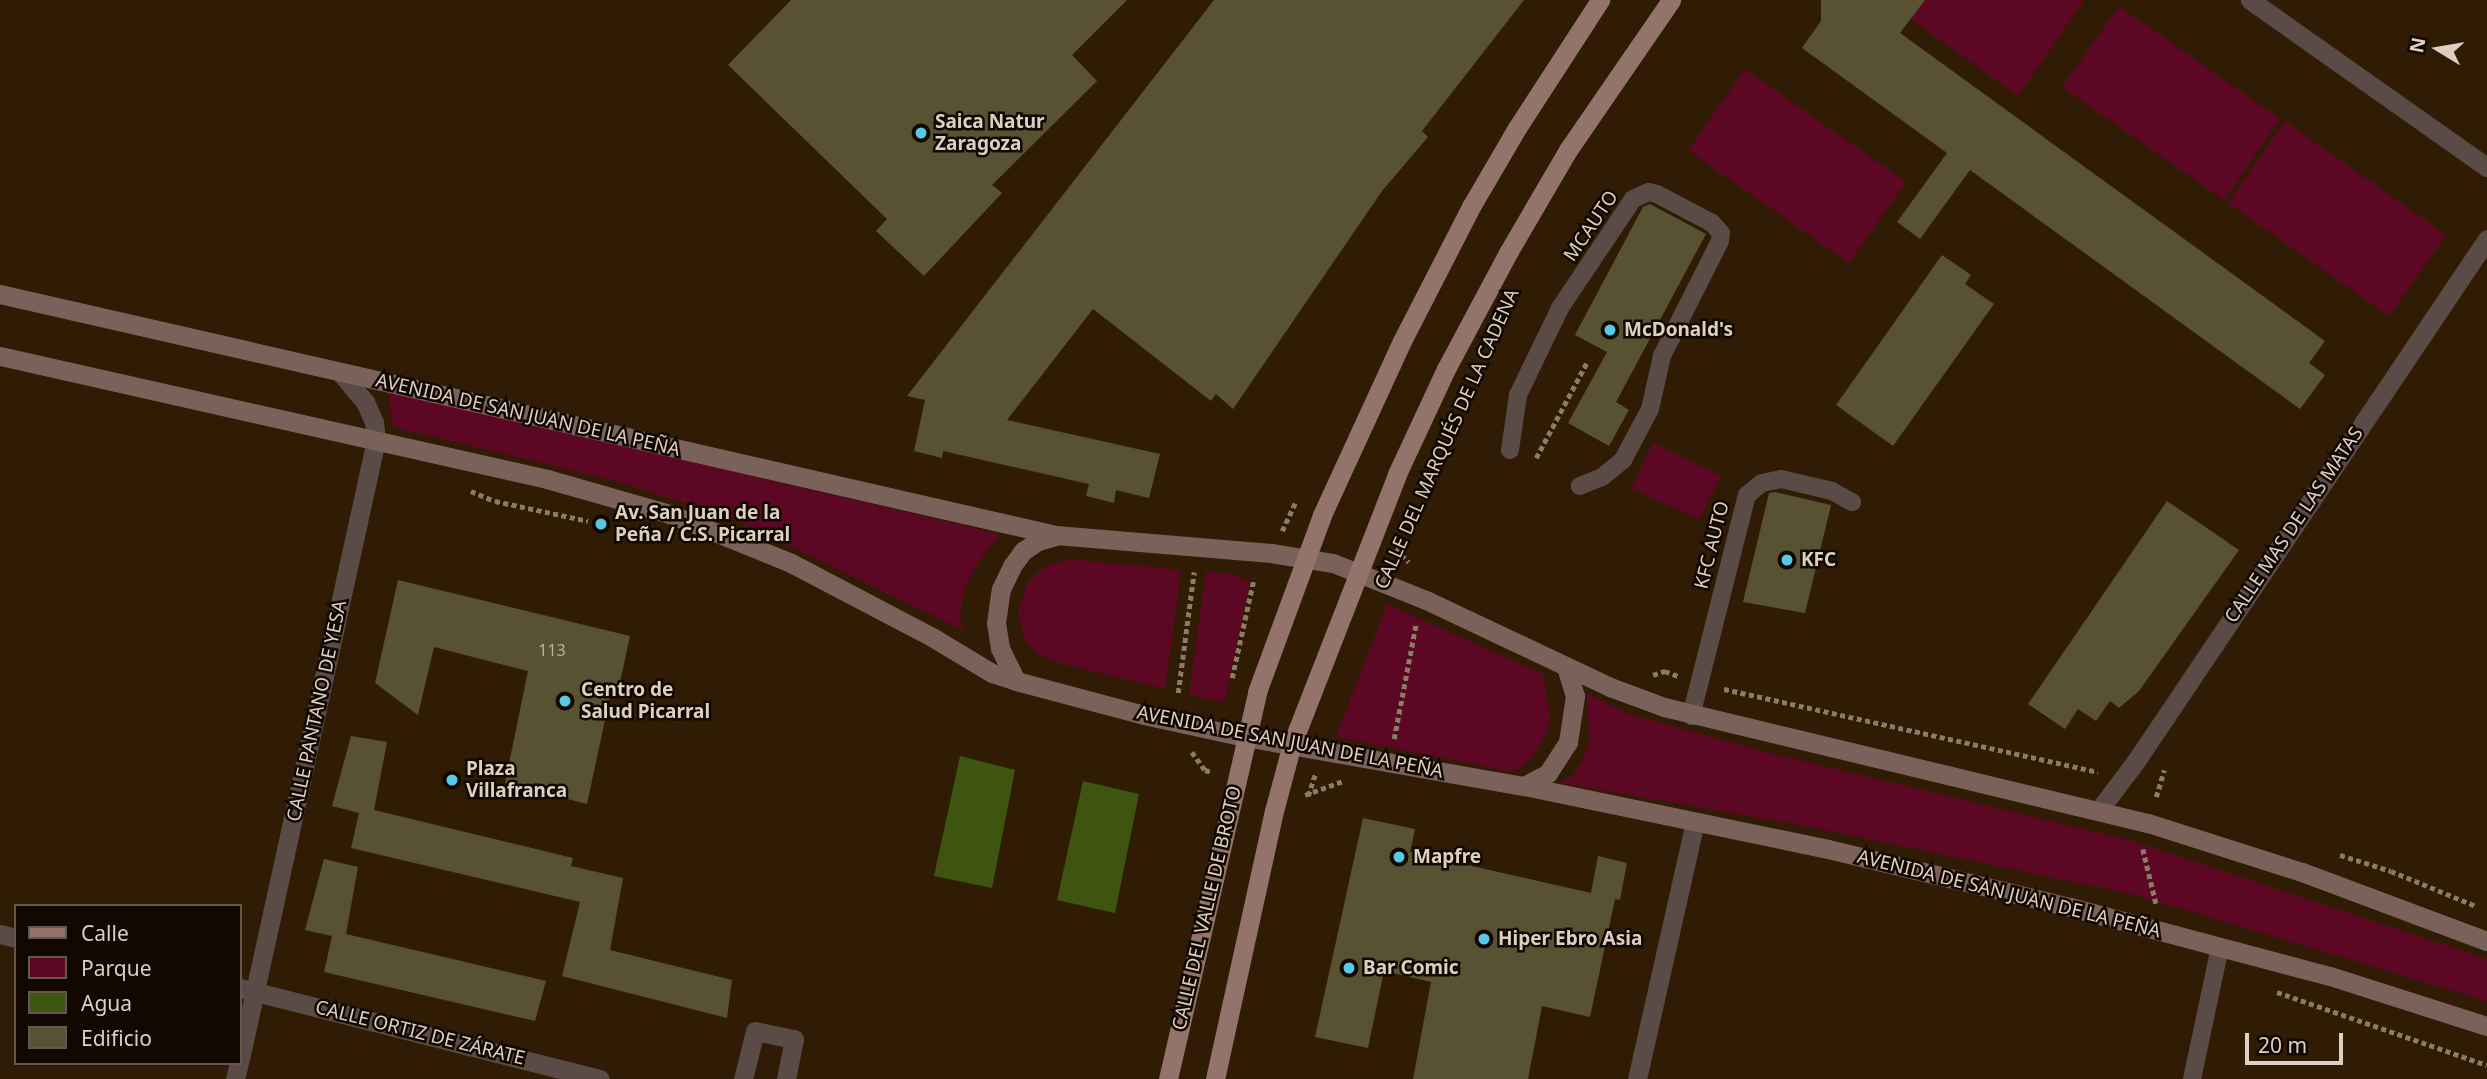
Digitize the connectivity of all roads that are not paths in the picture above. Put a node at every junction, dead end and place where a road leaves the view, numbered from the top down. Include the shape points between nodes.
1 (1600, 0) edge
2 (1671, 0) edge
3 (2250, 0) edge
4 (2487, 167) edge
5 (2487, 239) edge
6 (0, 294) edge
7 (0, 356) edge
8 (340, 372) junction
9 (376, 440) junction
10 (1510, 450) dead end
11 (1580, 486) dead end
12 (1852, 502) dead end
13 (1056, 535) junction
14 (1305, 558) junction
15 (1357, 571) junction
16 (1566, 666) junction
17 (1016, 681) junction
18 (1691, 716) junction
19 (1245, 737) junction
20 (1292, 744) junction
21 (1524, 786) junction
22 (2099, 810) junction
23 (1695, 821) junction
24 (2487, 942) edge
25 (2220, 947) junction
26 (248, 990) edge
27 (2487, 1026) edge
28 (242, 1037) edge
29 (600, 1079) edge
30 (743, 1079) edge
31 (786, 1079) edge
32 (1168, 1079) edge
33 (1215, 1079) edge
34 (1637, 1079) edge
35 (2192, 1079) edge

1 - 14 main road via 1472,205 1396,353
2 - 15 main road, CALLE DEL MARQUÉS DE LA CADENA via 1568,150 1509,251 1446,369
3 - 4 street
5 - 22 street, CALLE MAS DE LAS MATAS
6 - 8 main road, AVENIDA DE SAN JUAN DE LA PEÑA
7 - 9 main road, AVENIDA DE SAN JUAN DE LA PEÑA
8 - 9 street, CALLE PANTANO DE YESA via 365,402
8 - 13 main road, AVENIDA DE SAN JUAN DE LA PEÑA
9 - 17 main road, AVENIDA DE SAN JUAN DE LA PEÑA via 547,479 670,514 791,564 992,673
9 - 26 street, CALLE PANTANO DE YESA
10 - 11 lane, MCAUTO via 1518,395 1560,308 1633,200 1649,192 1657,194 1712,223 1721,233 1720,241 1662,356 1650,409 1623,460 1602,477
12 - 18 lane, KFC AUTO via 1832,491 1781,479 1762,483 1747,495
13 - 14 main road, AVENIDA DE SAN JUAN DE LA PEÑA
13 - 17 main road via 1023,551 1001,589 996,622 1000,648
14 - 15 main road, AVENIDA DE SAN JUAN DE LA PEÑA
14 - 19 main road
15 - 16 main road, AVENIDA DE SAN JUAN DE LA PEÑA
15 - 20 main road, CALLE DEL MARQUÉS DE LA CADENA
16 - 18 main road, AVENIDA DE SAN JUAN DE LA PEÑA
16 - 21 main road via 1575,696 1568,742 1548,774
17 - 19 main road, AVENIDA DE SAN JUAN DE LA PEÑA
18 - 22 main road, AVENIDA DE SAN JUAN DE LA PEÑA
19 - 20 main road, AVENIDA DE SAN JUAN DE LA PEÑA
19 - 32 main road, CALLE DEL VALLE DE BROTO
20 - 21 main road, AVENIDA DE SAN JUAN DE LA PEÑA
20 - 33 main road
21 - 23 main road, AVENIDA DE SAN JUAN DE LA PEÑA
22 - 24 main road, AVENIDA DE SAN JUAN DE LA PEÑA via 2302,872
23 - 25 main road, AVENIDA DE SAN JUAN DE LA PEÑA
23 - 34 street
25 - 27 main road, AVENIDA DE SAN JUAN DE LA PEÑA
25 - 35 lane
26 - 28 street, CALLE PANTANO DE YESA
26 - 29 street, CALLE ORTIZ DE ZÁRATE
30 - 31 street via 755,1031 794,1039

